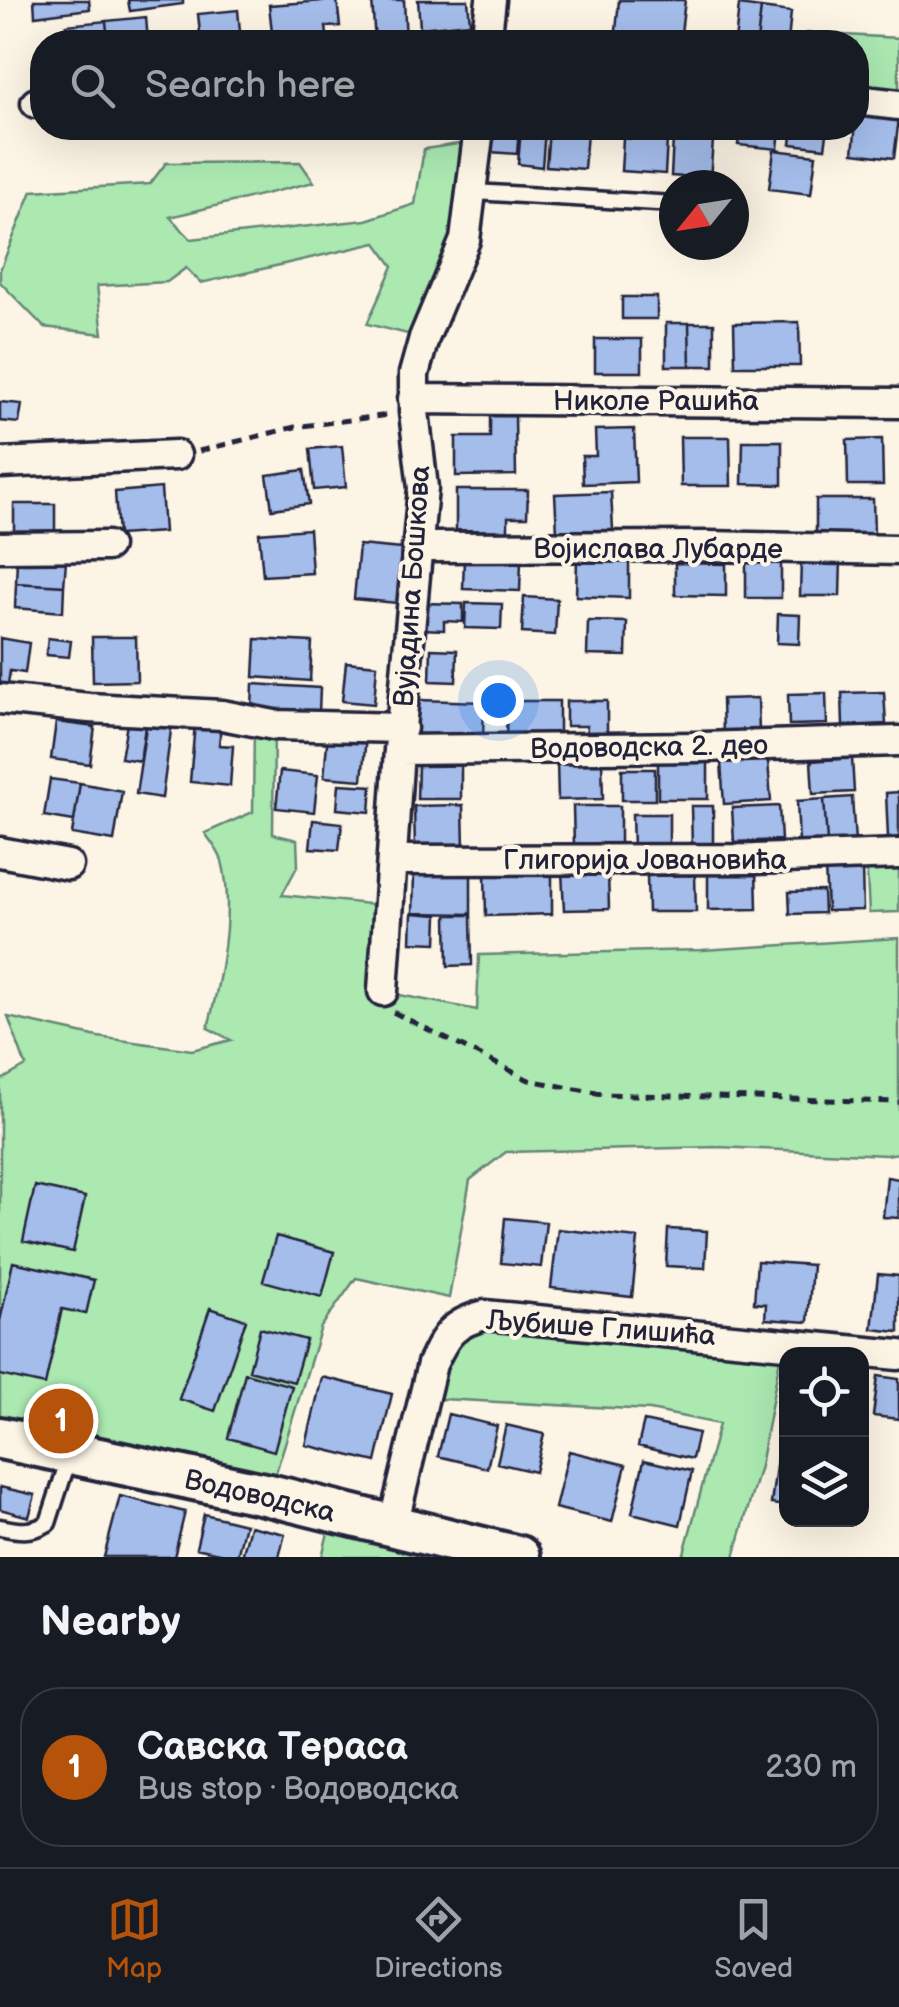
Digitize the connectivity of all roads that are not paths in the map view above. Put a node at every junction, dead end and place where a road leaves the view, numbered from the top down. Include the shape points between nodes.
1 (490, 0) edge
2 (487, 30) edge
3 (869, 102) edge
4 (899, 105) edge
5 (478, 140) edge
6 (474, 192) junction
7 (659, 203) edge
8 (899, 402) edge
9 (414, 406) junction
10 (176, 455) road end
11 (0, 464) edge
12 (107, 546) dead end
13 (417, 547) junction
14 (0, 548) edge
15 (899, 550) edge
16 (0, 699) edge
17 (400, 739) junction
18 (899, 742) edge
19 (0, 852) edge
20 (899, 854) edge
21 (392, 860) junction
22 (68, 865) dead end
23 (383, 992) road end
24 (899, 1355) edge
25 (0, 1438) edge
26 (70, 1452) junction
27 (0, 1526) edge
28 (393, 1526) junction
29 (519, 1557) edge

1 - 2 street
3 - 4 street
5 - 6 street, Вујадина Бошкова
6 - 7 lane
6 - 9 street, Вујадина Бошкова via 466,240 418,356
8 - 9 street, Николе Рашића
9 - 13 street, Вујадина Бошкова via 423,488
10 - 11 street
12 - 14 street
13 - 15 street, Војислава Лубарде
13 - 17 street, Вујадина Бошкова
16 - 17 street, Водоводска 2. део via 222,714
17 - 18 street, Водоводска 2. део via 702,748
17 - 21 street, Вујадина Бошкова
19 - 22 street
20 - 21 street, Глигорија Јовановића
21 - 23 street, Вујадина Бошкова
24 - 28 street, Љубише Глишића via 485,1315 462,1321 432,1364
25 - 26 main road, Водоводска
26 - 27 lane via 48,1524 18,1531
26 - 28 main road, Водоводска
28 - 29 main road, Водоводска

